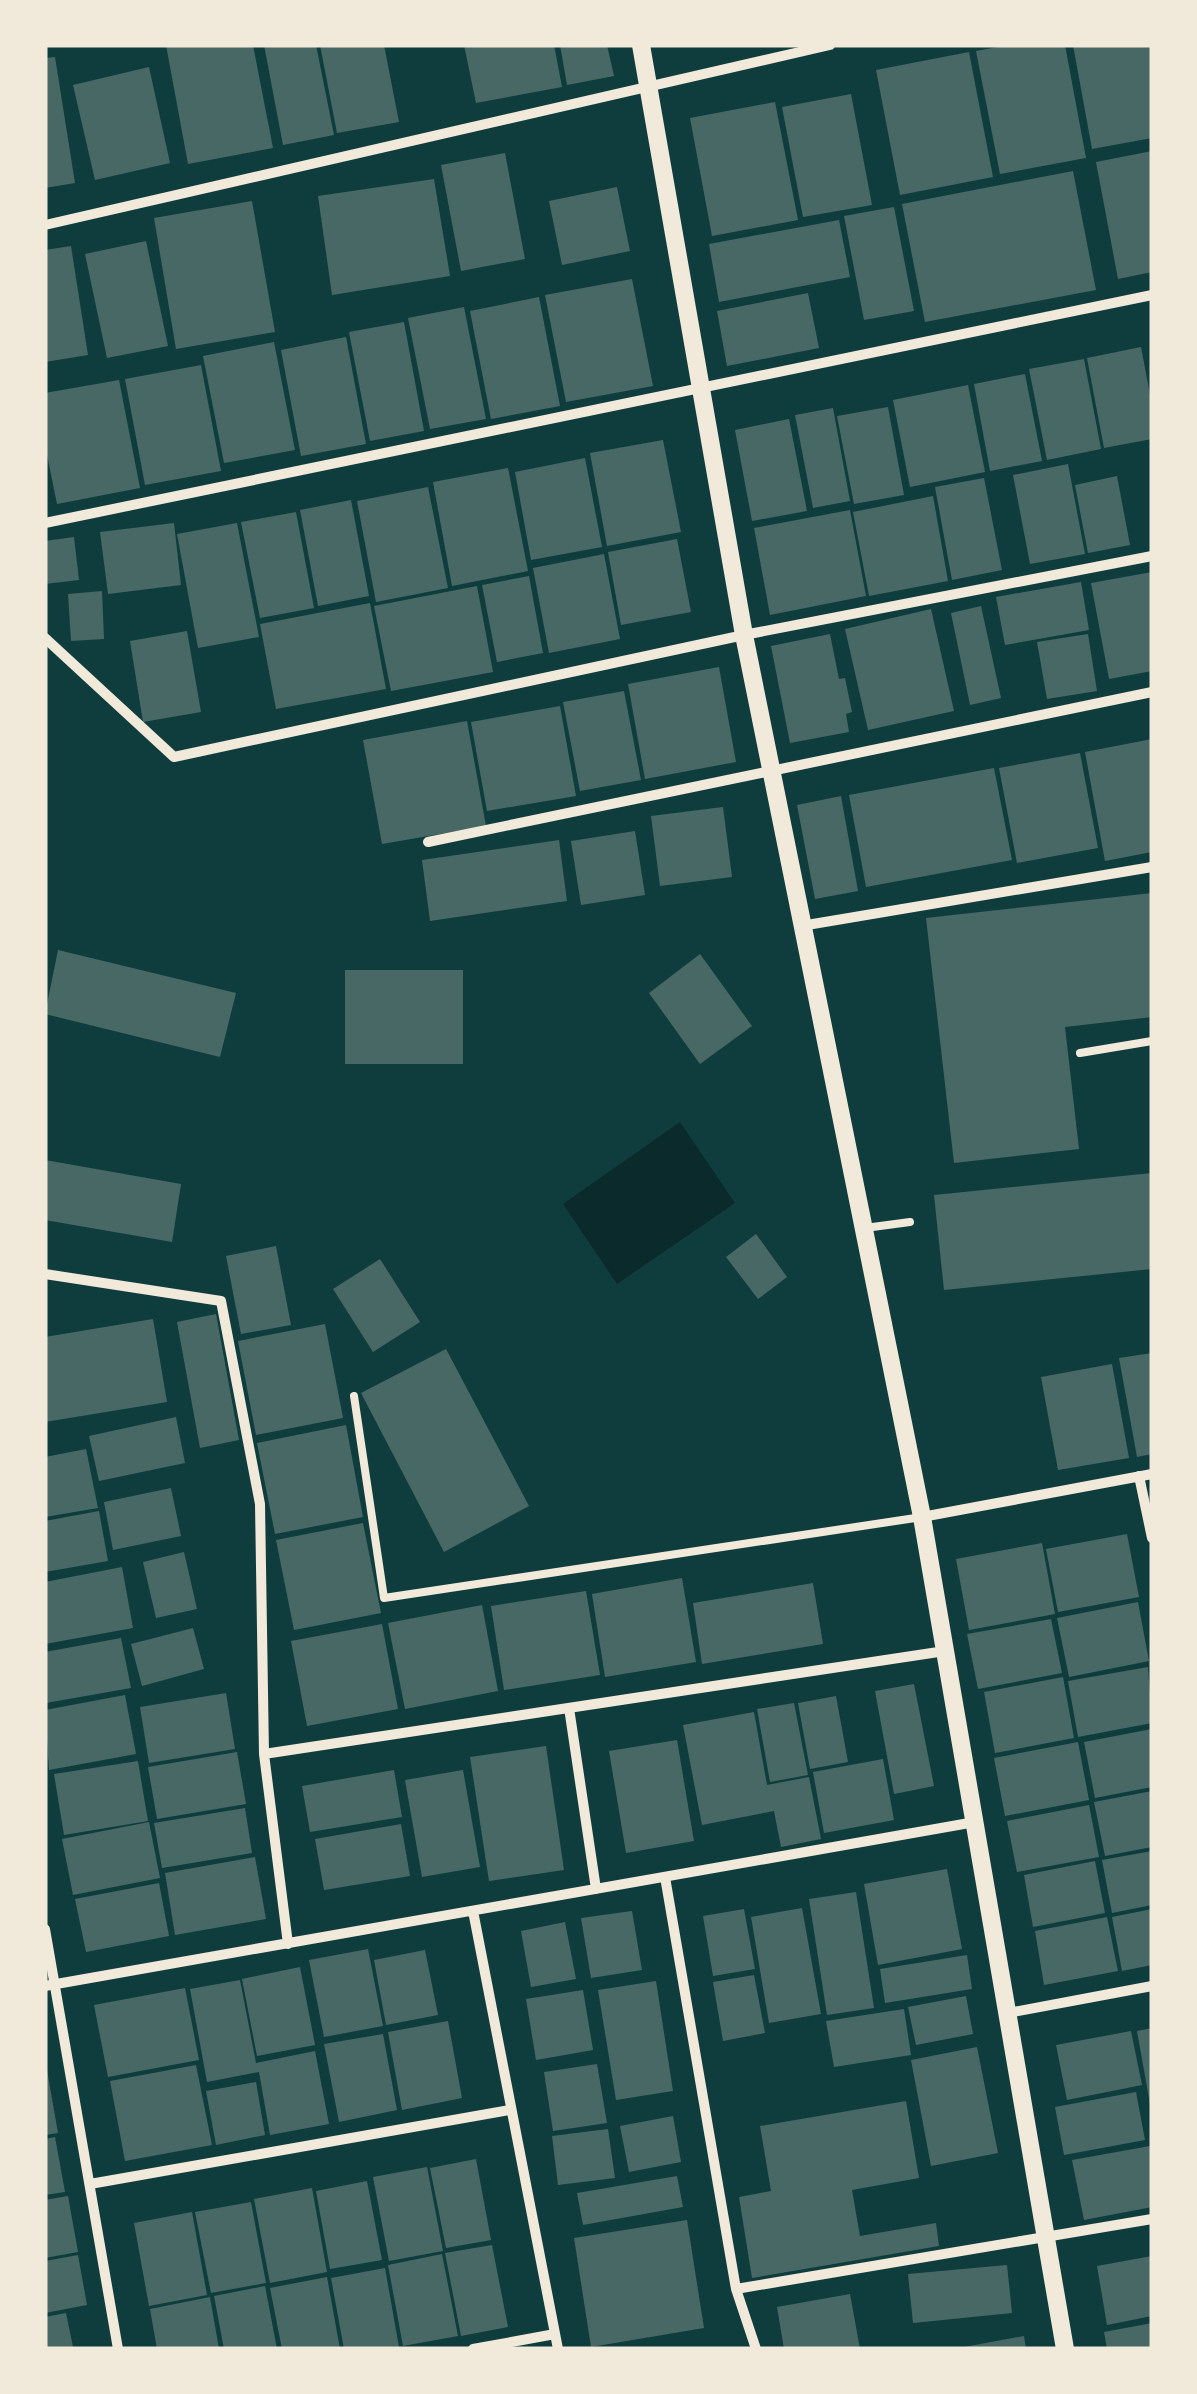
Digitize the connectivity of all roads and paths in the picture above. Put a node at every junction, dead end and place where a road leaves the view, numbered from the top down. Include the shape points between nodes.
1 (641, 45) edge
2 (830, 45) edge
3 (648, 88) junction
4 (45, 225) edge
5 (1152, 295) edge
6 (698, 390) junction
7 (45, 523) edge
8 (1152, 556) edge
9 (744, 635) junction
10 (45, 638) edge
11 (1152, 692) edge
12 (771, 772) junction
13 (428, 842) dead end
14 (1152, 866) edge
15 (801, 926) junction
16 (1152, 1041) edge
17 (1080, 1054) dead end
18 (910, 1222) dead end
19 (864, 1228) junction
20 (45, 1274) edge
21 (354, 1396) dead end
22 (1152, 1474) edge
23 (1138, 1476) junction
24 (922, 1516) junction
25 (1152, 1538) edge
26 (946, 1651) junction
27 (569, 1708) junction
28 (264, 1754) junction
29 (975, 1822) junction
30 (665, 1877) junction
31 (596, 1889) junction
32 (473, 1910) junction
33 (45, 1929) edge
34 (288, 1944) junction
35 (50, 1986) edge
36 (1152, 1986) edge
37 (1008, 2013) junction
38 (510, 2110) junction
39 (90, 2184) junction
40 (1152, 2219) edge
41 (1046, 2237) junction
42 (736, 2289) junction
43 (555, 2334) junction
44 (118, 2349) edge
45 (473, 2349) edge
46 (558, 2349) edge
47 (756, 2349) edge
48 (1065, 2349) edge

1 - 3 street
2 - 3 street
3 - 4 street
3 - 6 street
5 - 6 street
6 - 7 street
6 - 9 street
8 - 9 street
9 - 10 street via 174,756
9 - 12 street
11 - 12 street
12 - 13 street
12 - 15 street
14 - 15 street
15 - 19 street
16 - 17 lane
18 - 19 lane
19 - 24 street
20 - 28 street via 221,1301 260,1504
21 - 24 lane via 384,1598
22 - 23 street
23 - 24 street
23 - 25 street
24 - 26 street
26 - 27 street
26 - 29 street
27 - 28 street
27 - 31 street
28 - 34 street
29 - 30 street
29 - 37 street
30 - 31 street
30 - 42 street
31 - 32 street
32 - 34 street
32 - 38 street
33 - 35 street
34 - 35 street
35 - 39 street
36 - 37 street
37 - 41 street
38 - 39 street
38 - 43 street
39 - 44 street
40 - 41 street
41 - 42 street
41 - 48 street
42 - 47 street
43 - 45 street
43 - 46 street

